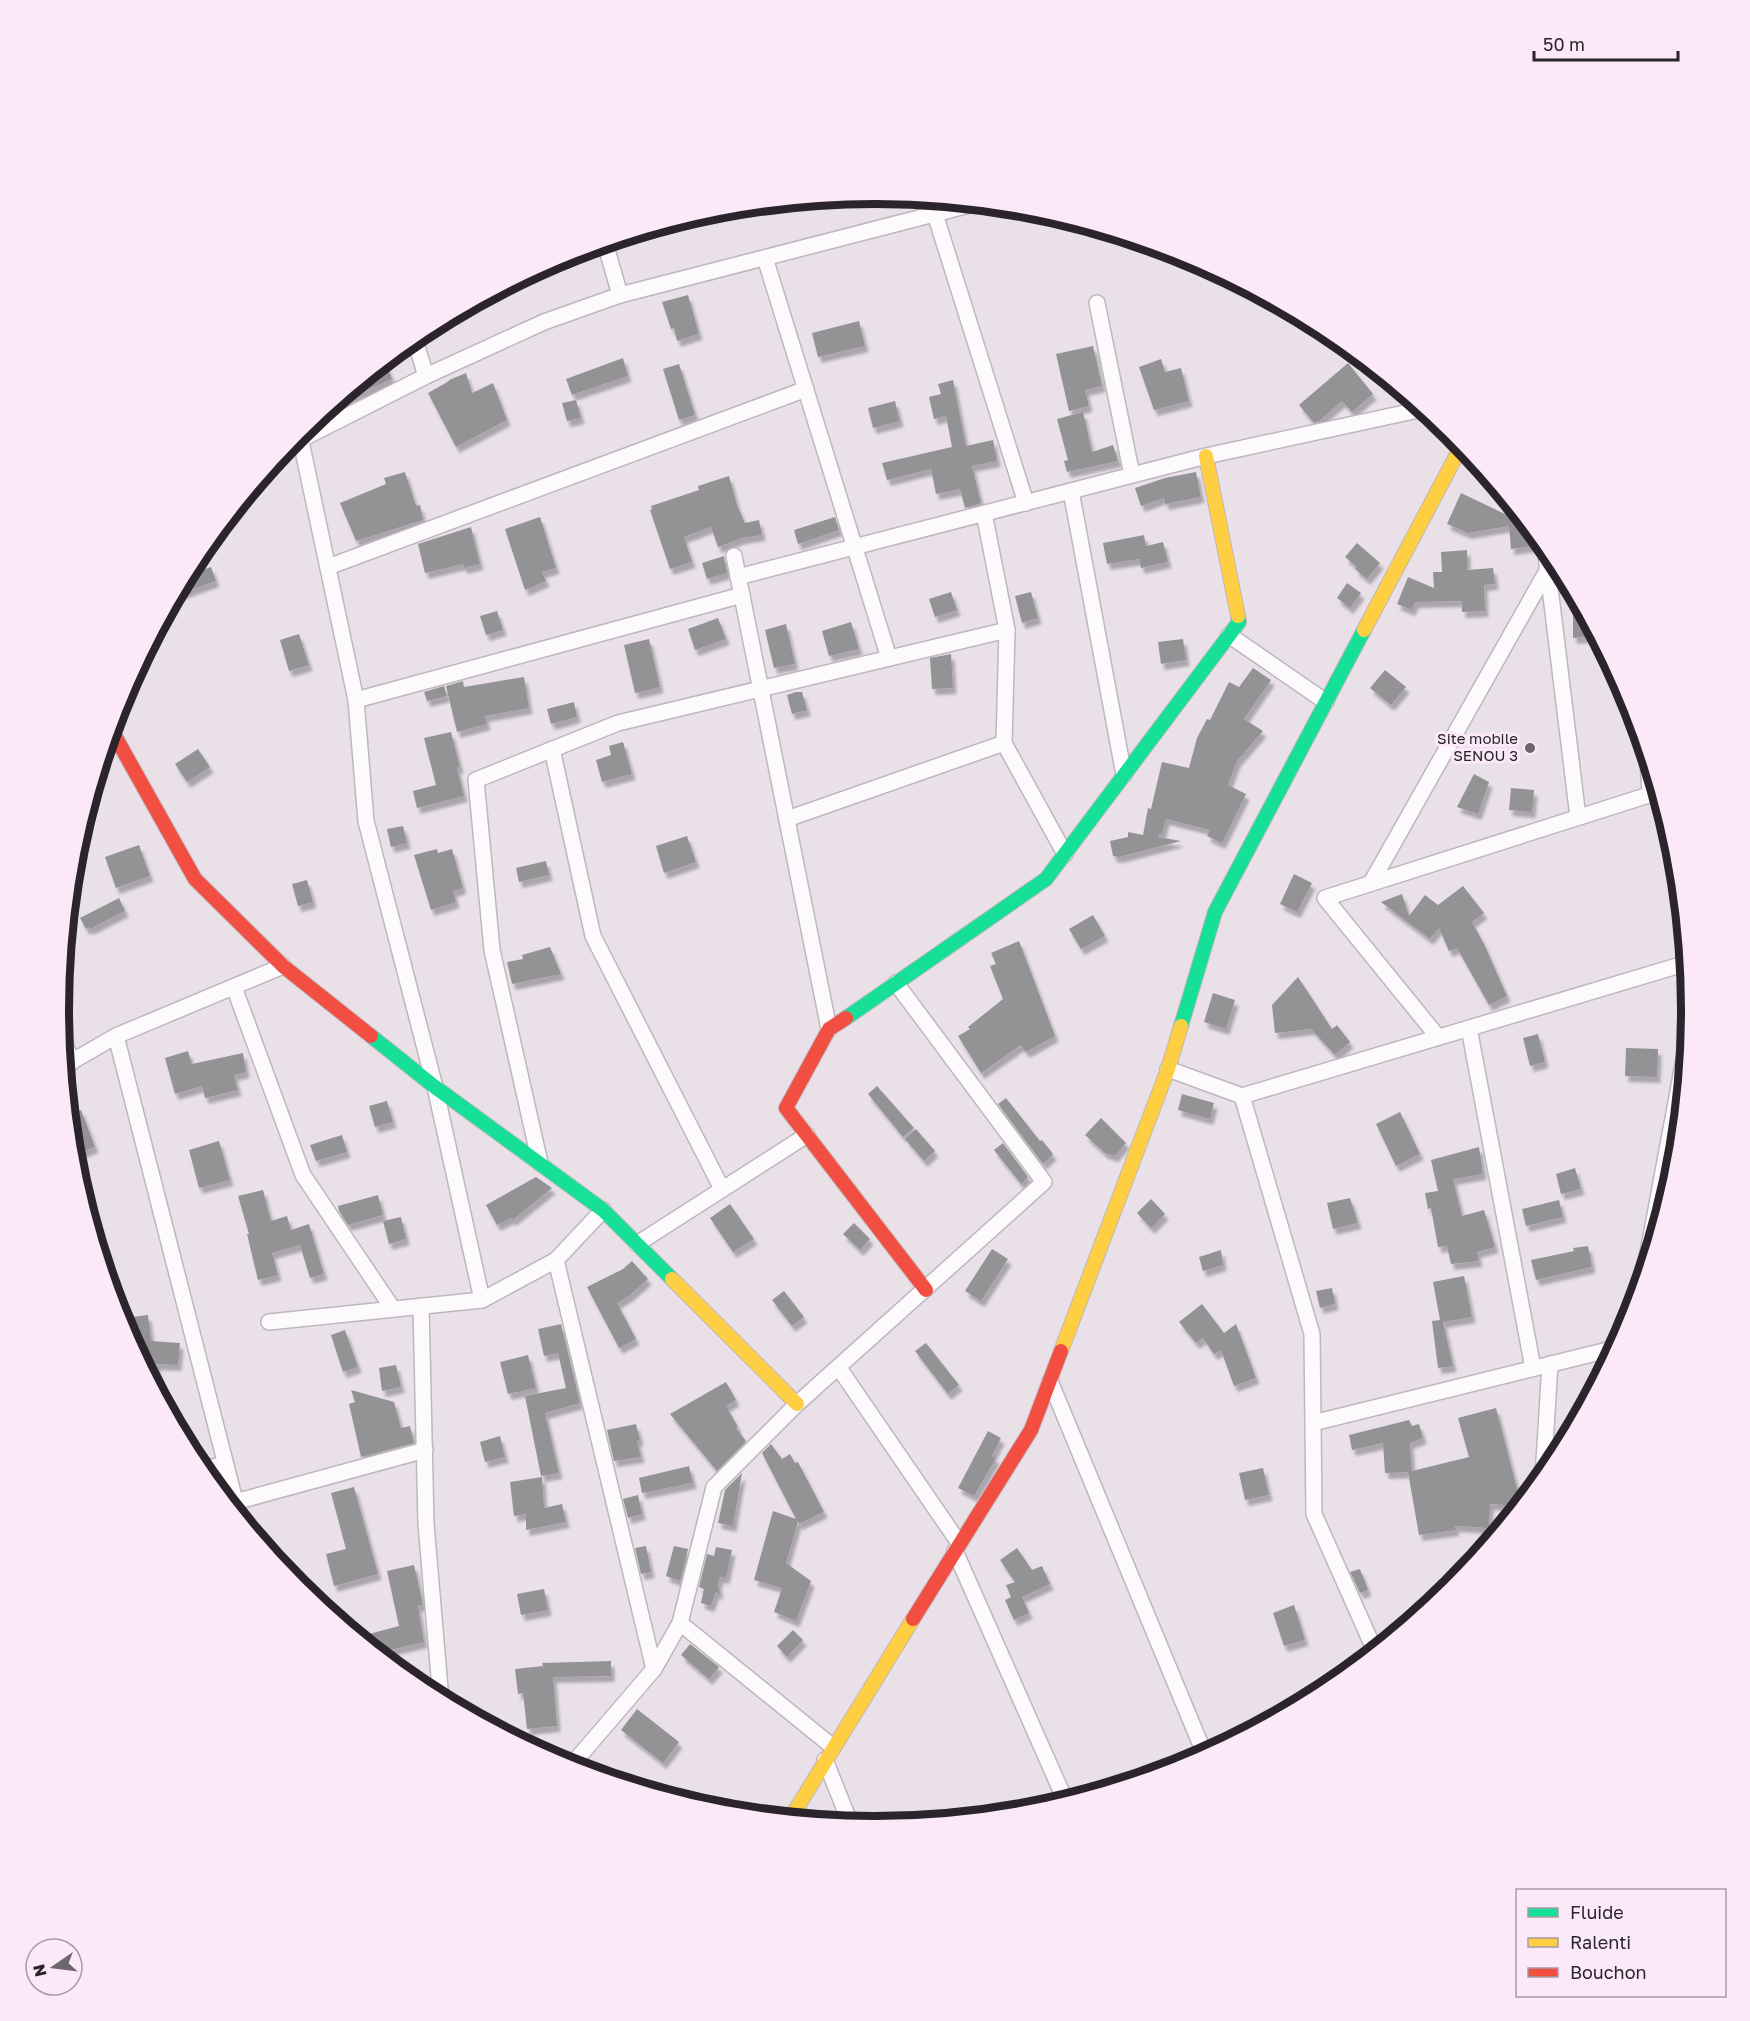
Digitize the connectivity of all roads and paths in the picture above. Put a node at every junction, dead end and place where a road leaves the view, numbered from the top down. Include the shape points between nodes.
1 (954, 208) edge
2 (936, 213) junction
3 (607, 250) edge
4 (765, 258) junction
5 (620, 295) junction
6 (1097, 303) dead end
7 (417, 347) edge
8 (426, 376) junction
9 (806, 389) junction
10 (1413, 411) edge
11 (322, 426) edge
12 (302, 444) edge
13 (1457, 454) edge
14 (1206, 456) junction
15 (1132, 475) junction
16 (1071, 491) junction
17 (1026, 502) junction
18 (984, 513) junction
19 (855, 547) junction
20 (734, 556) dead end
21 (328, 567) junction
22 (1548, 569) joint
23 (738, 577) junction
24 (742, 595) junction
25 (1007, 630) junction
26 (1229, 634) junction
27 (889, 658) junction
28 (761, 689) junction
29 (356, 700) junction
30 (1326, 702) junction
31 (116, 739) edge
32 (1004, 743) junction
33 (552, 749) junction
34 (1124, 775) junction
35 (1651, 794) edge
36 (1578, 817) junction
37 (786, 819) junction
38 (1065, 854) junction
39 (1371, 883) junction
40 (1679, 965) edge
41 (283, 966) junction
42 (896, 983) junction
43 (234, 987) junction
44 (1469, 1028) junction
45 (829, 1029) junction
46 (116, 1036) junction
47 (1438, 1037) junction
48 (71, 1062) edge
49 (1168, 1068) junction
50 (435, 1087) junction
51 (1242, 1096) junction
52 (807, 1135) junction
53 (1669, 1151) edge
54 (540, 1163) junction
55 (722, 1189) junction
56 (1660, 1194) edge
57 (603, 1210) junction
58 (637, 1244) junction
59 (556, 1260) junction
60 (926, 1290) junction
61 (482, 1300) junction
62 (422, 1306) junction
63 (393, 1308) junction
64 (269, 1322) dead end
65 (1606, 1351) edge
66 (1550, 1364) junction
67 (839, 1368) junction
68 (1533, 1368) junction
69 (1050, 1381) junction
70 (797, 1404) junction
71 (1313, 1423) junction
72 (424, 1450) junction
73 (1544, 1459) edge
74 (225, 1464) junction
75 (212, 1467) edge
76 (234, 1499) edge
77 (241, 1508) edge
78 (957, 1547) junction
79 (680, 1623) junction
80 (1372, 1645) edge
81 (654, 1669) junction
82 (440, 1689) edge
83 (1201, 1747) edge
84 (829, 1754) junction
85 (577, 1759) edge
86 (1063, 1794) edge
87 (794, 1812) edge
88 (848, 1815) edge

1 - 2 street
2 - 4 street
2 - 17 street
3 - 5 street
4 - 5 street
4 - 9 street
5 - 8 street via 544,322
6 - 15 street
7 - 8 street
8 - 11 street
9 - 19 street
9 - 21 street
10 - 14 street
12 - 21 street
13 - 30 street
14 - 15 street
14 - 26 street via 1239,622
15 - 16 street
16 - 17 street
16 - 34 street
17 - 18 street
18 - 19 street
18 - 25 street
19 - 23 street
19 - 27 street
20 - 23 street
21 - 29 street
22 - 36 street
22 - 39 street
23 - 24 street
24 - 28 street
24 - 29 street
25 - 27 street
25 - 32 street
26 - 30 street
26 - 34 street
27 - 28 street
28 - 33 street via 618,723
28 - 37 street
29 - 50 street via 366,821
30 - 49 street via 1215,912
31 - 41 street via 195,879
32 - 37 street
32 - 38 street
33 - 54 street via 476,780 492,951
33 - 55 street via 593,936
34 - 38 street
35 - 36 street
36 - 39 street
37 - 45 street
38 - 42 street via 1046,879
39 - 47 street via 1325,898
40 - 44 street
41 - 43 street
41 - 50 street
42 - 45 street
42 - 60 street via 1044,1182
43 - 46 street
43 - 63 street via 303,1175
44 - 47 street
44 - 68 street
45 - 52 street via 786,1108
46 - 48 street
46 - 74 street
47 - 51 street
49 - 51 street
49 - 69 street
50 - 54 street
50 - 61 street
51 - 71 street via 1312,1334
52 - 55 street
52 - 60 street
53 - 56 street
54 - 57 street
55 - 58 street
57 - 58 street
57 - 59 street
58 - 70 street
59 - 61 street
59 - 81 street
60 - 67 street
61 - 62 street
62 - 63 street
62 - 72 street
63 - 64 street
65 - 66 street
66 - 68 street
66 - 73 street
67 - 70 street
67 - 78 street
68 - 71 street
69 - 78 street via 1031,1430
69 - 83 street
70 - 79 street via 714,1487
71 - 80 street via 1314,1514
72 - 77 street
72 - 82 street
74 - 75 street
74 - 76 street
78 - 84 street
78 - 86 street
79 - 81 street
79 - 84 street
81 - 85 street
84 - 87 street
84 - 88 street

